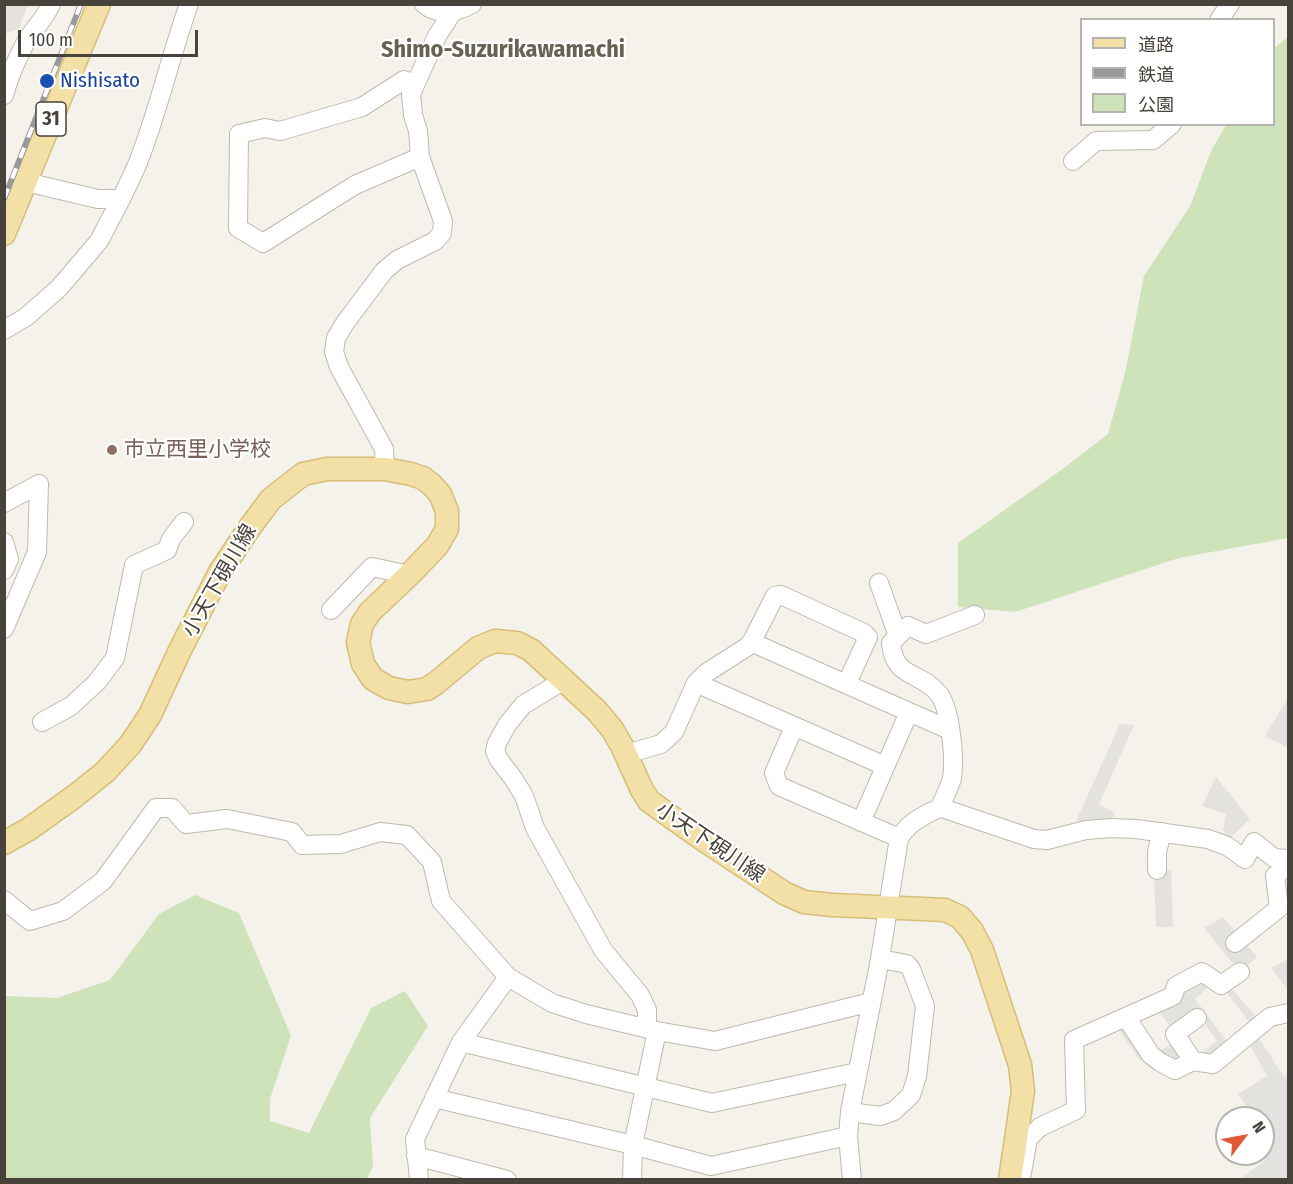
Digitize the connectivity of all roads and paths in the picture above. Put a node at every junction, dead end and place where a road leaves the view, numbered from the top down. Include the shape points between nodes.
1 (51, 4) edge
2 (99, 4) edge
3 (189, 4) edge
4 (424, 4) edge
5 (472, 4) edge
6 (1230, 4) edge
7 (452, 12) junction
8 (1220, 18) edge
9 (415, 85) junction
10 (5, 86) edge
11 (1170, 126) edge
12 (420, 157) junction
13 (1073, 161) dead end
14 (26, 182) junction
15 (121, 199) junction
16 (4, 234) edge
17 (4, 330) edge
18 (385, 470) junction
19 (4, 503) edge
20 (184, 522) dead end
21 (4, 542) edge
22 (4, 570) edge
23 (409, 575) junction
24 (879, 583) dead end
25 (331, 610) dead end
26 (975, 615) dead end
27 (4, 629) edge
28 (898, 636) junction
29 (751, 642) junction
30 (563, 679) junction
31 (696, 683) junction
32 (847, 683) junction
33 (909, 712) junction
34 (42, 722) dead end
35 (794, 727) junction
36 (950, 730) junction
37 (626, 754) junction
38 (885, 766) junction
39 (939, 807) junction
40 (861, 822) junction
41 (1162, 832) junction
42 (899, 838) junction
43 (4, 843) edge
44 (1288, 859) edge
45 (1288, 866) edge
46 (1157, 870) dead end
47 (4, 900) edge
48 (889, 907) junction
49 (1235, 943) dead end
50 (880, 959) junction
51 (1240, 972) dead end
52 (508, 977) junction
53 (870, 1002) junction
54 (1288, 1013) edge
55 (1126, 1017) junction
56 (1197, 1018) dead end
57 (651, 1029) junction
58 (461, 1042) junction
59 (1193, 1061) junction
60 (857, 1072) junction
61 (645, 1086) junction
62 (435, 1098) junction
63 (850, 1112) junction
64 (848, 1136) junction
65 (633, 1145) junction
66 (416, 1156) junction
67 (419, 1179) edge
68 (507, 1179) edge
69 (632, 1179) edge
70 (852, 1179) edge
71 (1010, 1179) edge
72 (1021, 1179) edge

1 - 10 street
2 - 14 main road, 31
3 - 15 street via 144,144
4 - 7 street via 430,10
5 - 7 street
6 - 8 street
7 - 9 street
9 - 12 street via 411,94
9 - 12 street via 404,80 362,107 280,131 265,128 239,134 238,228 263,243 355,185
11 - 13 street via 1154,140 1096,141
12 - 18 street via 443,222 442,233 435,242 384,271 336,338 334,352 384,449
14 - 15 street via 98,200
14 - 16 main road, 31
15 - 17 street via 99,241 59,288 26,317
18 - 23 main road, 小天下硯川線 via 423,478 440,494 447,511 447,529 437,546
18 - 43 main road, 小天下硯川線 via 327,469 303,474 271,499 220,572 150,715 130,745 75,796
19 - 27 street via 39,484 37,552
20 - 34 street via 168,550 134,565 115,658 71,706
21 - 22 street via 9,559
23 - 25 street via 372,567
23 - 30 main road, 小天下硯川線 via 362,624 358,642 363,664 373,679 408,693 426,689 478,648 495,641 517,643 531,650
24 - 28 street
26 - 28 street via 926,634 908,626
28 - 36 street via 891,643 892,655 900,668 939,694 947,708
29 - 31 street
29 - 32 street
29 - 32 street via 775,596 781,595 868,636
30 - 37 main road, 小天下硯川線 via 597,711
30 - 57 street via 523,705 507,725 495,751 524,796 535,828 603,950 640,995
31 - 35 street
31 - 37 street via 674,732 661,744
32 - 33 street
33 - 36 street
33 - 38 street
35 - 38 street
35 - 40 street via 774,773 779,786
36 - 39 street via 952,780
37 - 48 main road, 小天下硯川線 via 649,801 784,893 804,902
38 - 40 street
39 - 41 street via 1034,839 1111,828
39 - 42 street via 908,826
40 - 42 street
41 - 44 street via 1208,839 1245,859 1254,842 1274,858
41 - 46 street
42 - 48 street
45 - 49 street via 1275,876 1279,908
47 - 52 street via 30,921 63,911 103,881 156,808 172,808 186,824 227,819 292,832 302,844 341,844 380,832 407,835 432,862 441,901
48 - 50 street
48 - 71 main road, 小天下硯川線 via 945,909 960,917 982,950 1020,1065 1023,1091
50 - 53 street
50 - 63 street via 907,964 925,1006 917,1076 911,1095 894,1110 880,1116
51 - 55 street via 1221,986 1202,972 1176,986 1173,996
52 - 57 street via 552,1003
52 - 58 street
53 - 57 street via 715,1041
53 - 60 street
54 - 59 street via 1270,1017 1213,1064
55 - 59 street via 1160,1062 1175,1070
55 - 72 street via 1074,1040 1076,1110 1040,1127 1028,1139
56 - 59 street via 1175,1034
57 - 61 street
58 - 61 street
58 - 62 street
60 - 61 street via 712,1103
60 - 63 street
61 - 65 street
62 - 65 street
62 - 66 street via 415,1139
63 - 64 street
64 - 65 street via 711,1166
64 - 70 street
65 - 69 street
66 - 67 street
66 - 68 street

